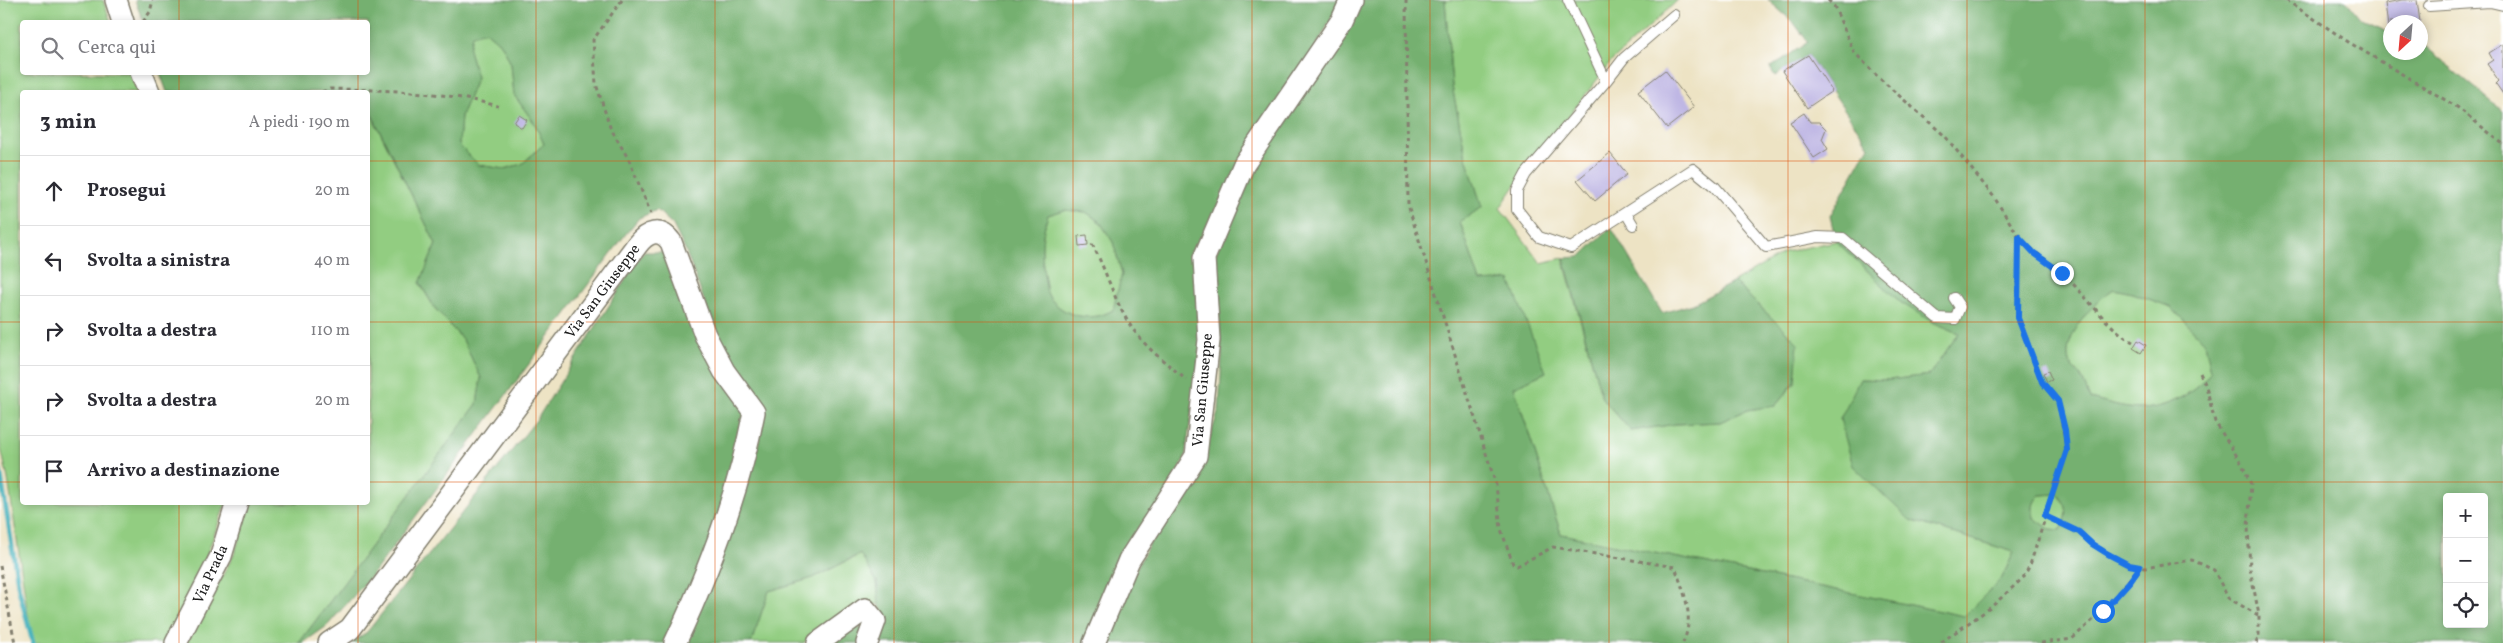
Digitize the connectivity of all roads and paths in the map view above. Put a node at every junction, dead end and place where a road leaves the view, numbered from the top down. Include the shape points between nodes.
1 (116, 0) edge
2 (153, 0) edge
3 (622, 0) edge
4 (1351, 0) edge
5 (1406, 0) edge
6 (1568, 0) edge
7 (1828, 0) edge
8 (2286, 0) edge
9 (2503, 4) edge
10 (2429, 6) dead end
11 (1674, 15) dead end
12 (122, 20) edge
13 (144, 20) edge
14 (142, 75) edge
15 (1606, 81) junction
16 (148, 90) edge
17 (327, 90) edge
18 (498, 106) dead end
19 (2503, 144) edge
20 (646, 199) dead end
21 (1626, 214) junction
22 (1633, 225) dead end
23 (2019, 237) junction
24 (1092, 244) dead end
25 (1954, 298) dead end
26 (2133, 342) dead end
27 (2200, 373) dead end
28 (1203, 391) junction
29 (236, 505) edge
30 (2045, 516) junction
31 (0, 566) edge
32 (2140, 567) junction
33 (2259, 616) junction
34 (15, 643) edge
35 (176, 643) edge
36 (329, 643) edge
37 (675, 643) edge
38 (818, 643) edge
39 (867, 643) edge
40 (1094, 643) edge
41 (1683, 643) edge
42 (1940, 643) edge
43 (2042, 643) edge
44 (2256, 643) edge

1 - 12 street
2 - 13 path
3 - 20 path via 593,40 596,84 610,127
4 - 28 street, Via San Giuseppe via 1342,20 1244,164 1204,258 1209,340
5 - 41 path via 1408,204 1496,485 1501,529 1513,564 1517,566 1553,547 1675,567 1688,606 1689,629
6 - 15 lane
7 - 23 path via 1834,6 1854,52 1945,136 1994,197
8 - 19 path via 2350,43 2457,107
9 - 10 lane
11 - 15 lane via 1624,58
14 - 16 street
15 - 21 lane via 1526,174 1517,190 1517,209 1539,237 1570,248
17 - 18 path via 419,91
21 - 22 lane
21 - 25 lane via 1693,169 1715,187 1766,247 1818,237 1843,238 1937,318 1955,319 1960,307
23 - 26 path
23 - 30 path via 2018,318 2042,382 2058,401 2067,450
24 - 28 path via 1110,288 1140,339 1188,382
27 - 33 path via 2215,422 2251,484 2250,569
28 - 40 street, Via San Giuseppe via 1196,456 1130,560
29 - 35 street, Via Prada via 222,556
30 - 32 path via 2079,532 2108,554
30 - 42 path via 2030,565 2022,578 1990,608
31 - 34 path
32 - 33 path via 2192,560 2214,570 2228,598
32 - 43 path via 2103,611 2072,639
33 - 44 path
36 - 37 street, Via San Giuseppe via 350,629 640,240 644,235 656,232 666,235 671,242 705,335 724,371 754,412 745,463 701,588
38 - 39 street via 865,609 875,621

